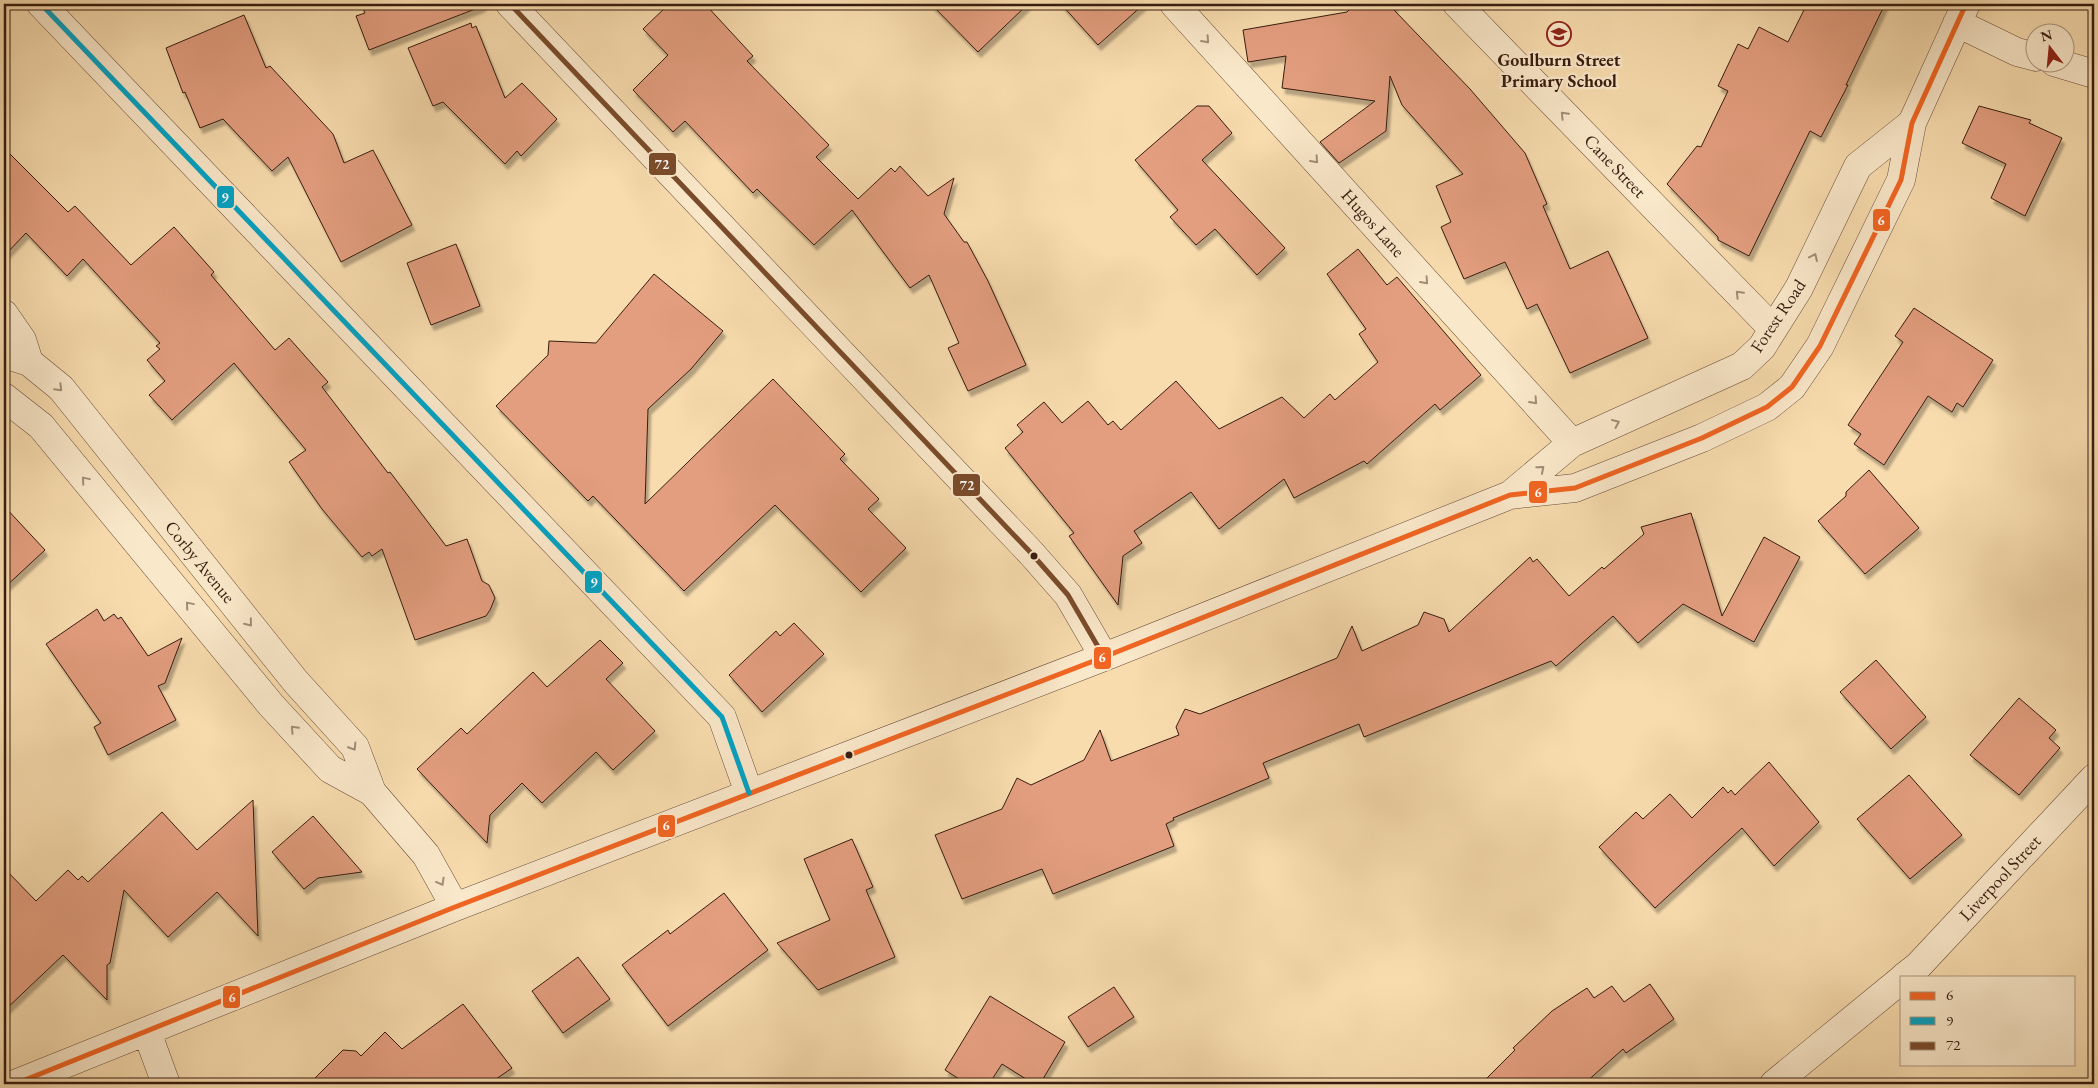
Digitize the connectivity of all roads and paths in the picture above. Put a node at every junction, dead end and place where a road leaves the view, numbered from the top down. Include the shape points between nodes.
1 (41, 4) edge
2 (510, 4) edge
3 (1174, 4) edge
4 (1457, 4) edge
5 (1961, 13) edge
6 (2026, 54) edge
7 (2076, 69) edge
8 (2094, 74) edge
9 (1912, 123) junction
10 (4, 314) edge
11 (1772, 329) junction
12 (4, 354) edge
13 (29, 362) junction
14 (4, 397) edge
15 (1572, 443) junction
16 (1510, 495) junction
17 (1104, 657) junction
18 (2094, 778) edge
19 (372, 792) junction
20 (749, 793) junction
21 (455, 907) junction
22 (1906, 976) edge
23 (1900, 980) edge
24 (147, 1032) junction
25 (16, 1084) edge
26 (166, 1084) edge
27 (1774, 1084) edge

1 - 20 street via 722,716
2 - 17 street via 1031,553 1068,595
3 -> 15 street, Hugos Lane
11 -> 4 street, Cane Street
5 - 6 street via 2017,52
5 - 9 street, Forest Road
7 - 8 street
11 -> 9 street, Forest Road via 1799,288 1858,166
9 - 16 street, Forest Road via 1901,180 1820,346 1792,388 1767,407 1702,438 1575,488
10 - 13 street via 22,340
15 -> 11 street, Forest Road via 1742,366 1762,347
12 - 13 street, Corby Avenue
13 -> 19 street, Corby Avenue via 60,388 296,682 355,747
19 -> 14 street, Corby Avenue via 330,769 272,705 40,426
16 -> 15 street, Forest Road
16 - 17 street, Forest Road
17 - 20 street, Forest Road
18 - 22 street, Liverpool Street
19 -> 21 street, Corby Avenue via 426,855
20 - 21 street, Forest Road
21 - 24 street, Forest Road
23 - 27 street, Liverpool Street
24 - 25 street, Forest Road
24 - 26 street

